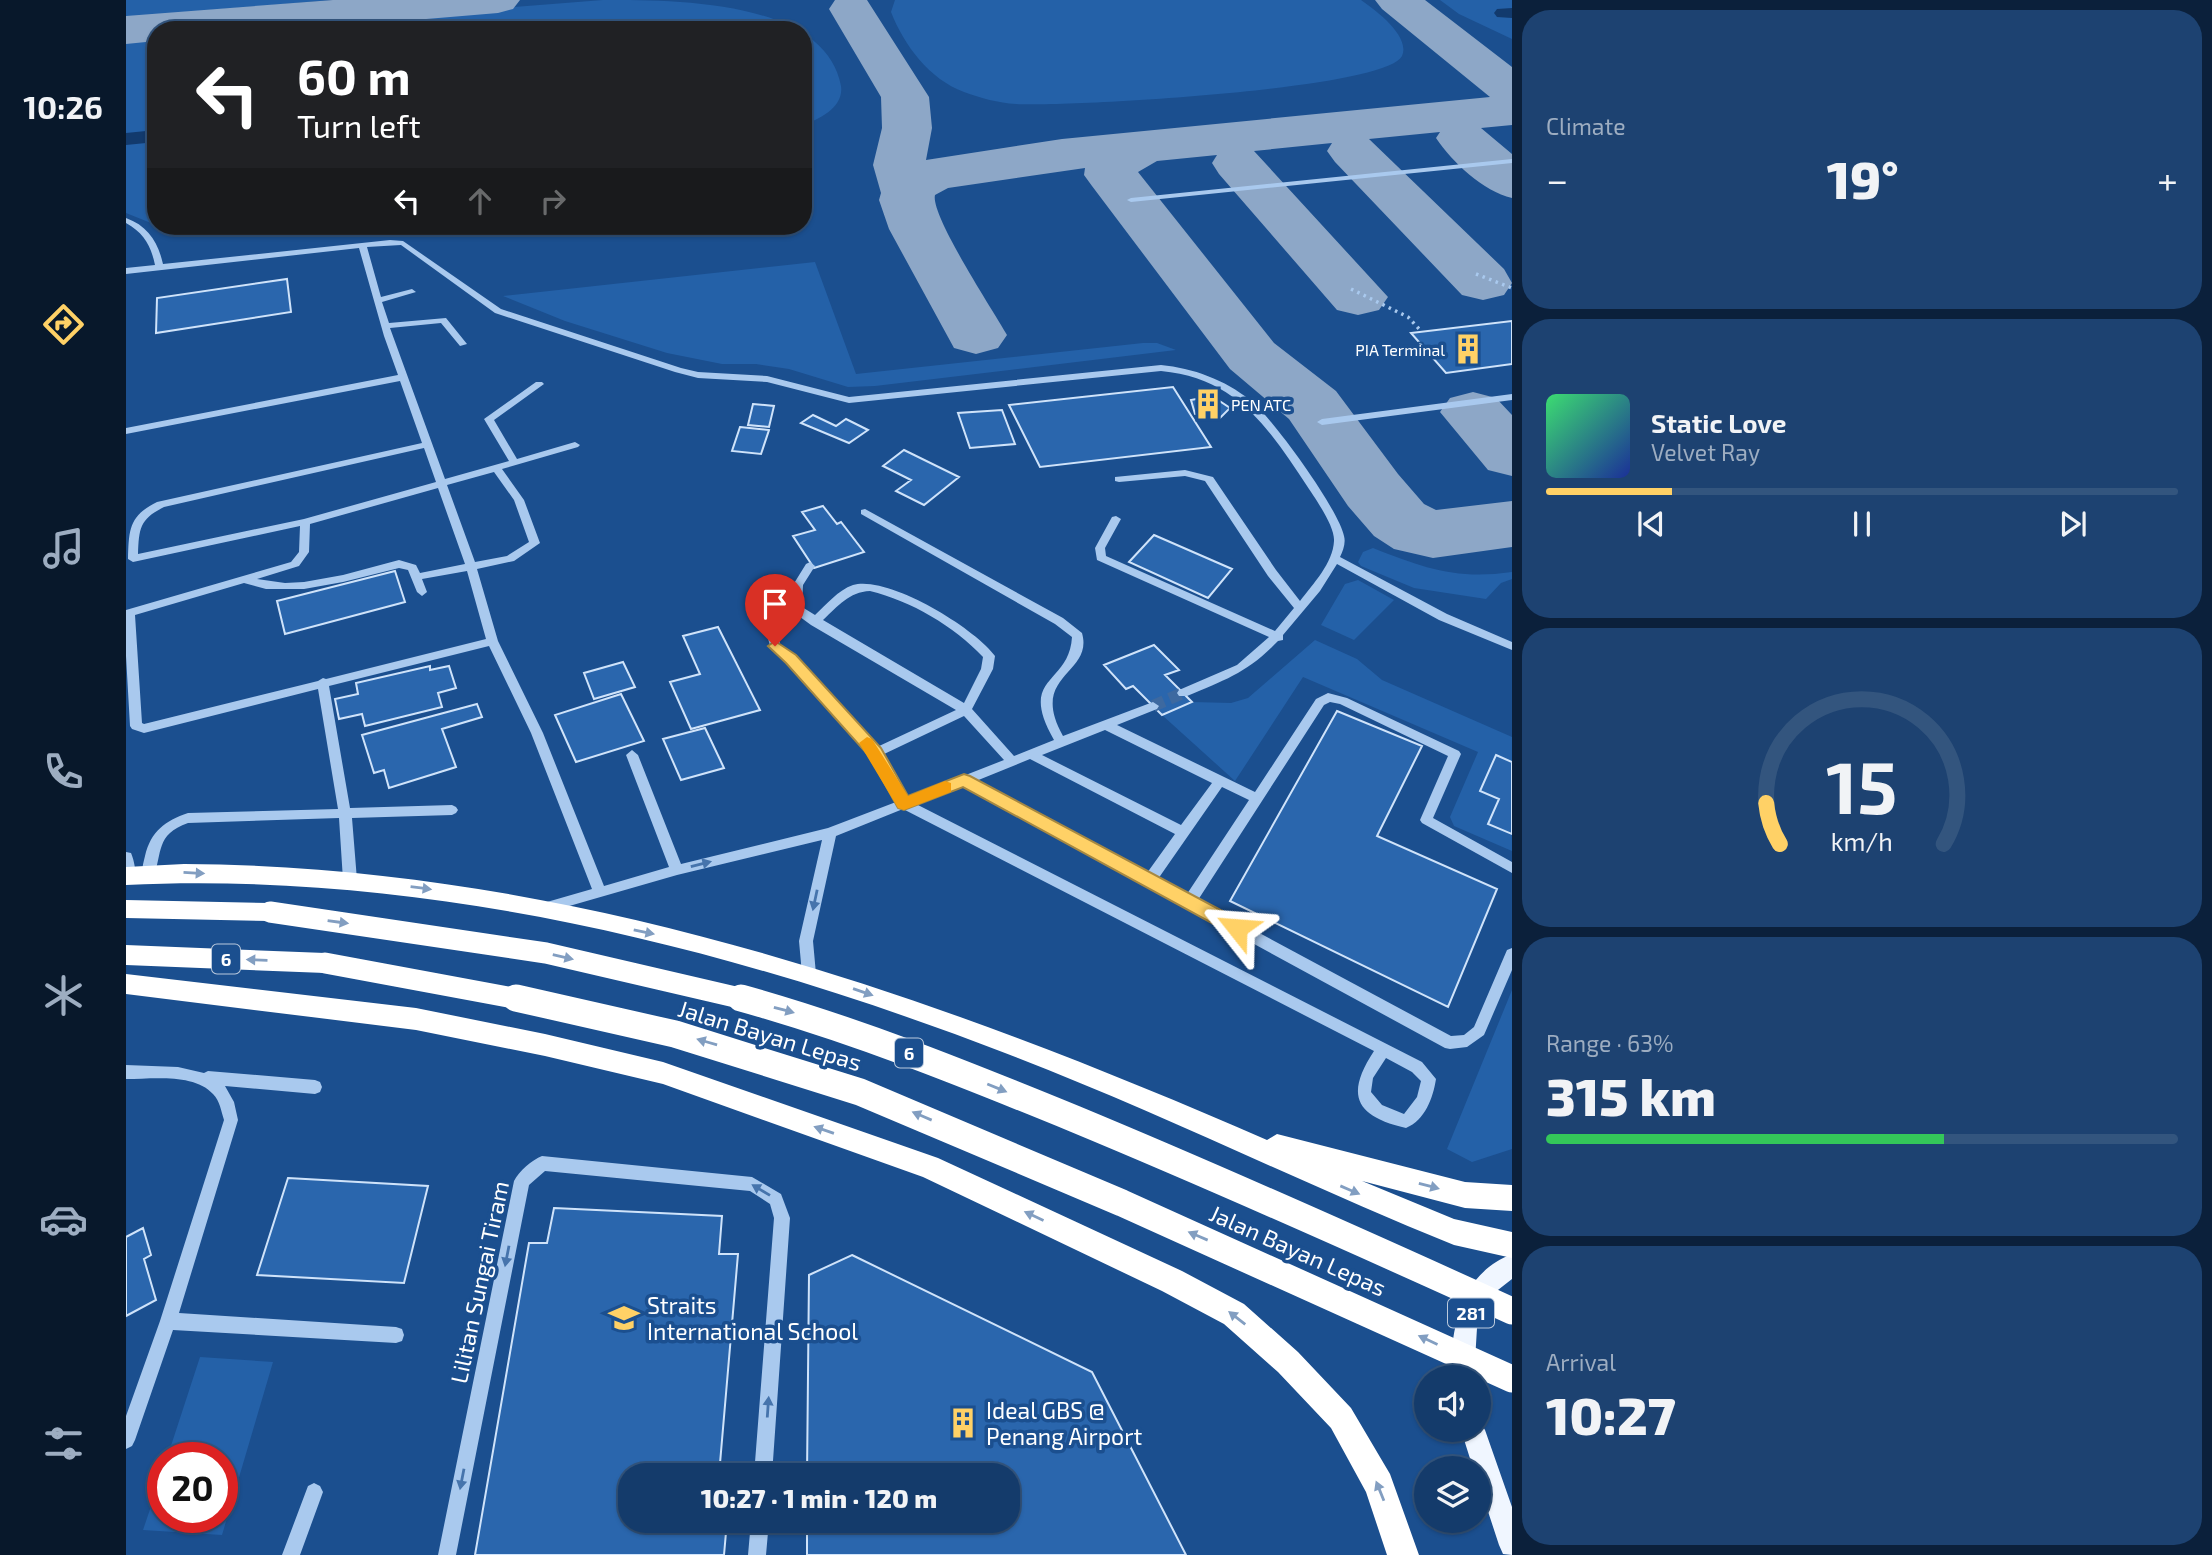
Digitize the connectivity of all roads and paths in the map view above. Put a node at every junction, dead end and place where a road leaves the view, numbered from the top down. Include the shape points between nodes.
1 (1512, 162) edge
2 (1131, 200) dead end
3 (126, 220) edge
4 (147, 232) edge
5 (149, 235) edge
6 (362, 245) junction
7 (160, 267) junction
8 (126, 271) edge
9 (1476, 274) dead end
10 (1512, 288) edge
11 (1351, 289) dead end
12 (412, 292) dead end
13 (379, 300) junction
14 (387, 326) junction
15 (1422, 332) dead end
16 (463, 344) dead end
17 (404, 377) junction
18 (539, 384) dead end
19 (1512, 397) edge
20 (1322, 422) dead end
21 (126, 431) edge
22 (428, 444) junction
23 (575, 445) dead end
24 (515, 463) junction
25 (496, 468) junction
26 (1119, 478) dead end
27 (441, 483) junction
28 (864, 512) dead end
29 (1115, 519) dead end
30 (305, 522) junction
31 (1334, 558) junction
32 (130, 560) edge
33 (471, 566) junction
34 (810, 566) dead end
35 (416, 577) junction
36 (248, 580) junction
37 (422, 592) dead end
38 (127, 607) edge
39 (1300, 608) junction
40 (796, 609) junction
41 (815, 622) junction
42 (1279, 637) junction
43 (492, 641) junction
44 (1512, 646) edge
45 (323, 682) junction
46 (1183, 693) tunnel mouth
47 (1153, 706) tunnel mouth
48 (966, 710) junction
49 (1106, 725) junction
50 (1061, 743) junction
51 (875, 753) junction
52 (1030, 754) junction
53 (632, 755) dead end
54 (1012, 761) junction
55 (964, 780) junction
56 (1220, 781) junction
57 (1257, 799) junction
58 (904, 804) junction
59 (452, 810) dead end
60 (345, 814) junction
61 (1183, 832) junction
62 (830, 833) junction
63 (1512, 867) edge
64 (677, 870) junction
65 (132, 871) edge
66 (351, 880) junction
67 (1149, 881) junction
68 (600, 892) junction
69 (1189, 902) junction
70 (126, 909) edge
71 (541, 909) junction
72 (1512, 954) edge
73 (126, 955) edge
74 (809, 974) junction
75 (126, 984) edge
76 (1383, 1049) junction
77 (126, 1072) edge
78 (207, 1078) junction
79 (314, 1087) dead end
80 (1221, 1132) junction
81 (1512, 1198) edge
82 (1512, 1245) edge
83 (1512, 1265) edge
84 (1512, 1311) edge
85 (168, 1321) junction
86 (396, 1335) dead end
87 (1463, 1365) edge
88 (1512, 1379) edge
89 (127, 1437) edge
90 (1477, 1442) edge
91 (764, 1463) edge
92 (314, 1492) dead end
93 (759, 1533) edge
94 (1512, 1543) edge
95 (292, 1555) edge
96 (447, 1555) edge
97 (757, 1555) edge
98 (1403, 1555) edge

1 - 2 street
3 - 4 street
5 - 7 street
6 - 7 street
6 - 13 street
6 - 31 street via 403,243 498,311 678,370 767,379 849,400 1183,369 1205,377 1256,410 1328,511 1340,538
7 - 8 street
9 - 10 path
11 - 15 path via 1408,317
12 - 13 street
13 - 14 street
14 - 16 street via 443,320
14 - 17 street
17 - 21 street
17 - 22 street
18 - 24 street via 489,419
19 - 20 street
22 - 27 street
22 - 32 street via 161,504 142,513 134,526
23 - 24 street
24 - 25 street
25 - 27 street
25 - 33 street via 519,500 535,543 510,559
26 - 39 street via 1185,473 1209,479
27 - 30 street
27 - 33 street
28 - 50 street via 1078,636 1076,654 1046,690 1045,702
29 - 42 street via 1100,548 1101,558
30 - 32 street
30 - 36 street via 304,552 295,565
31 - 39 street
31 - 44 street via 1443,617
33 - 35 street
33 - 43 street
34 - 40 street via 798,586
35 - 36 street via 412,568 399,564 300,585 278,587
35 - 37 street
36 - 38 street
38 - 45 street via 136,726 144,729
39 - 42 street
40 - 41 street
40 - 51 street via 771,628 775,646
41 - 48 street
41 - 48 street via 856,588 875,586 962,631 989,656
42 - 46 street via 1241,668
43 - 45 street
43 - 68 street via 537,733
45 - 60 street
47 - 49 street
48 - 51 street
48 - 54 street
49 - 50 street
49 - 56 street
50 - 52 street
51 - 58 street
52 - 54 street
52 - 61 street
53 - 64 street
54 - 55 street
55 - 58 street
55 - 67 street
56 - 57 street
56 - 61 street
57 - 63 street via 1320,702 1328,697 1455,754 1426,820
57 - 69 street
58 - 62 street
58 - 76 street
59 - 60 street
60 - 65 street via 188,818 167,826
60 - 66 street
61 - 67 street
64 -> 62 street
62 -> 74 street via 806,941
64 - 68 street
65 -> 66 highway
66 -> 71 highway via 427,888
67 - 69 street
68 - 71 street
69 - 72 street via 1450,1042 1467,1041 1479,1031
70 -> 84 highway, Jalan Bayan Lepas / 6, bridge via 270,912 546,953 809,1017 934,1061 1218,1179
71 -> 74 highway via 706,945
88 -> 73 highway, Jalan Bayan Lepas / 6, bridge via 1254,1259 952,1129 791,1067 680,1035 527,1000 325,963
74 -> 80 highway via 955,1023
98 -> 75 highway via 1379,1485 1340,1418 1288,1362 1234,1314 929,1167 663,1073 558,1048 416,1019
76 - 76 street via 1364,1084 1364,1096 1371,1105 1406,1121 1415,1113 1429,1079
77 - 78 street
78 - 79 street
78 - 85 street via 223,1091 230,1120
80 -> 81 highway via 1465,1195
80 -> 82 highway via 1454,1232
83 - 87 main road, 281 via 1481,1289 1465,1328
85 - 86 street
85 - 89 street
90 - 94 main road
91 -> 96 street, Lilitan Sungai Tiram via 782,1218 776,1199 752,1184 542,1163 522,1181
92 - 95 street
93 - 97 street

